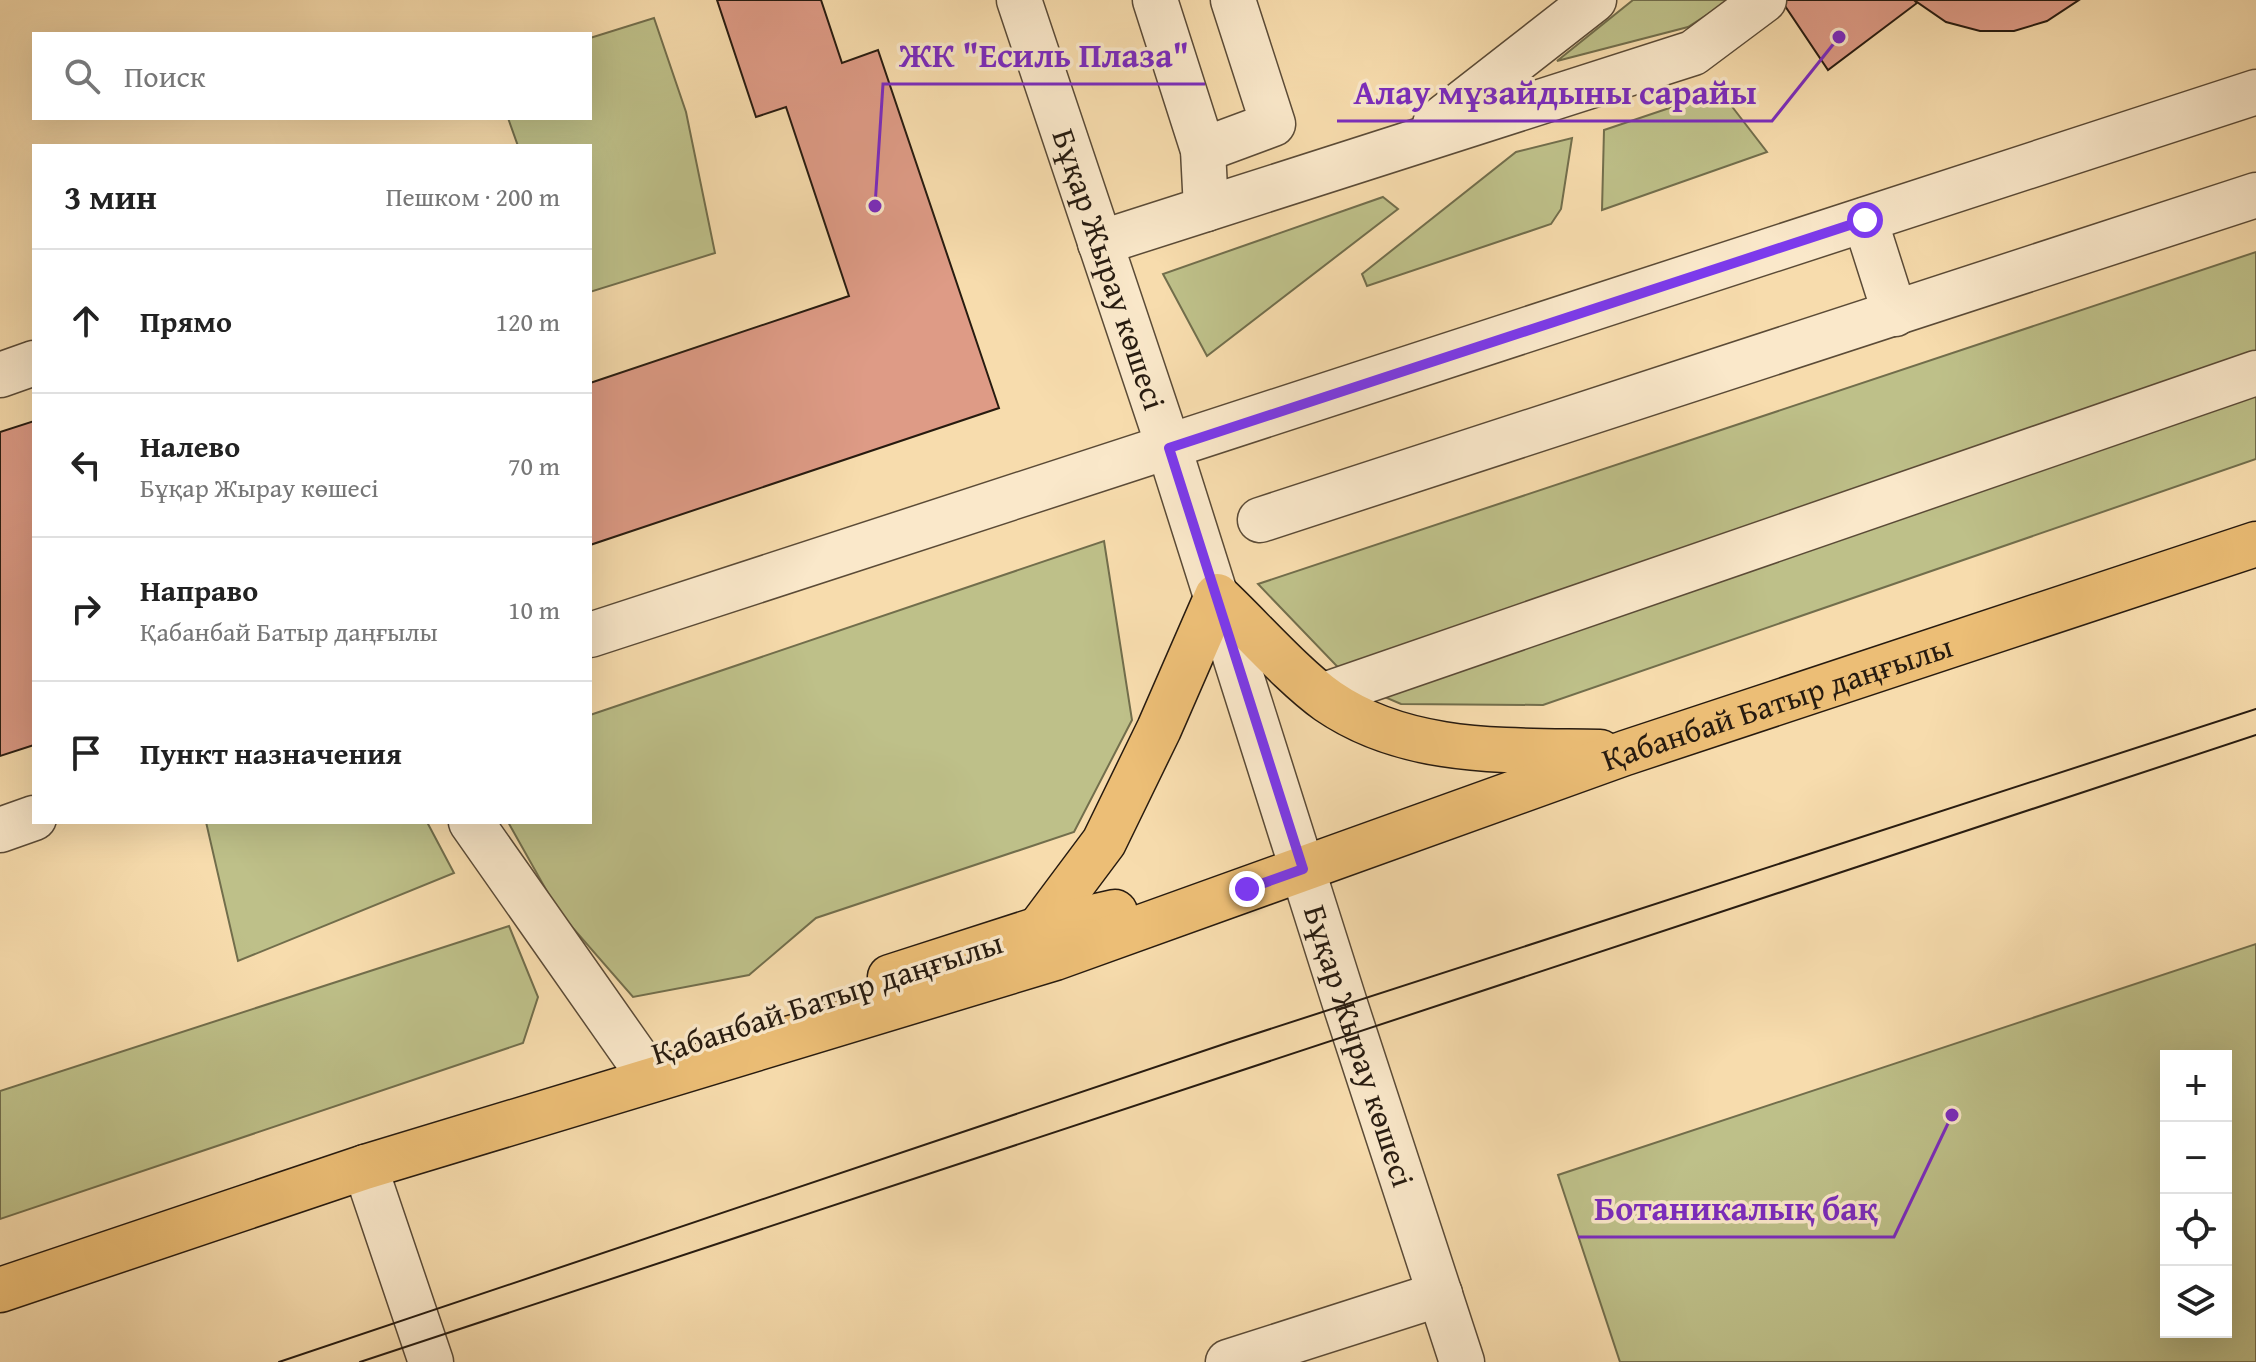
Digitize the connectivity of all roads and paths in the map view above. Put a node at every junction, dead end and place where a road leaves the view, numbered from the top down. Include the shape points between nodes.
1 (1019, 0) edge
2 (1155, 0) edge
3 (1233, 0) edge
4 (1594, 0) edge
5 (1764, 0) edge
6 (2256, 92) edge
7 (1411, 143) junction
8 (1203, 150) junction
9 (2256, 195) edge
10 (1206, 209) junction
11 (1865, 220) junction
12 (1100, 243) junction
13 (1895, 314) junction
14 (32, 364) edge
15 (2256, 373) edge
16 (0, 375) edge
17 (1169, 448) junction
18 (1260, 520) dead end
19 (2256, 544) edge
20 (1217, 596) junction
21 (592, 634) edge
22 (1333, 692) dead end
23 (1625, 753) junction
24 (32, 819) edge
25 (472, 824) edge
26 (0, 830) edge
27 (1303, 869) junction
28 (1039, 929) junction
29 (638, 1060) junction
30 (365, 1167) junction
31 (0, 1290) edge
32 (1440, 1294) junction
33 (431, 1362) edge
34 (1228, 1362) edge
35 (1462, 1362) edge

1 - 12 street, Бұқар Жырау көшесі
2 - 8 street
3 - 8 street via 1273,124
4 - 7 street
5 - 7 street via 1693,53
6 - 11 street
7 - 10 street
8 - 10 street
9 - 13 street
10 - 12 street
11 - 13 street
11 - 17 street
12 - 17 street, Бұқар Жырау көшесі
13 - 18 street
14 - 16 street
15 - 22 street
17 - 20 street, Бұқар Жырау көшесі
17 - 21 street
19 - 23 main road, Қабанбай Батыр даңғылы
20 - 23 main road via 1328,700 1381,729 1460,748
20 - 27 street, Бұқар Жырау көшесі
20 - 28 main road via 1104,842
23 - 27 main road, Қабанбай Батыр даңғылы
24 - 26 street
25 - 29 street
27 - 28 main road, Қабанбай Батыр даңғылы
27 - 30 main road, Қабанбай Батыр даңғылы via 1055,958
27 - 32 street, Бұқар Жырау көшесі
28 - 29 main road, Қабанбай Батыр даңғылы
29 - 30 main road, Қабанбай Батыр даңғылы via 518,1101
30 - 31 main road, Қабанбай Батыр даңғылы
30 - 33 street
32 - 34 street
32 - 35 street, Бұқар Жырау көшесі

